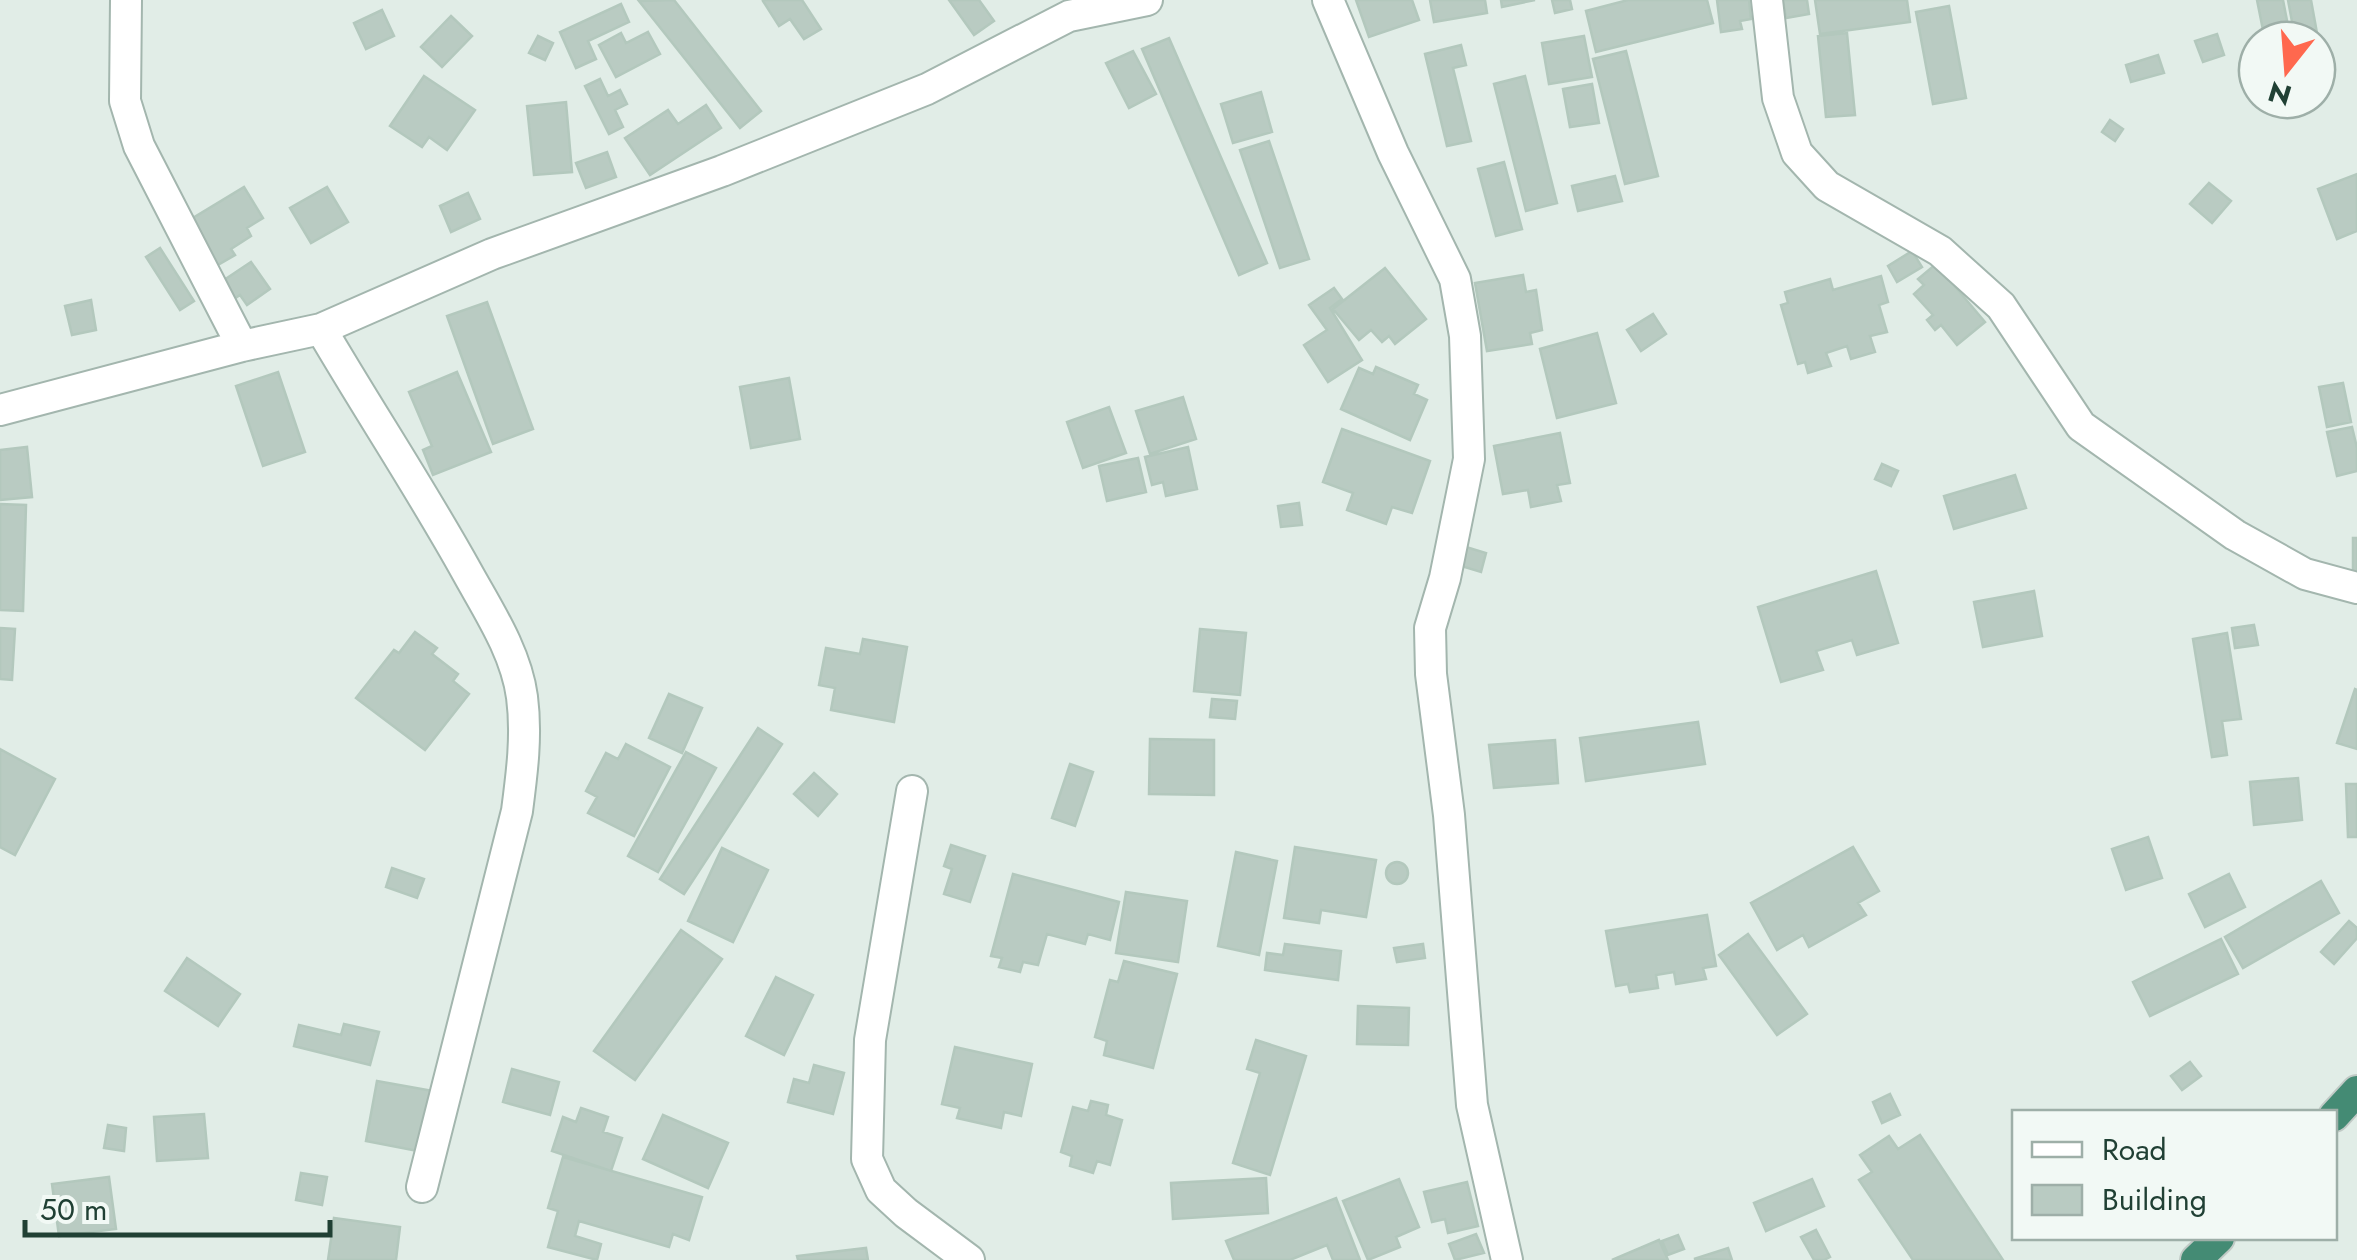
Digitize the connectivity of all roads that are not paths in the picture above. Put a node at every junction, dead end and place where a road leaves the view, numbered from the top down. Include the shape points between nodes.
1 (126, 0) edge
2 (1147, 0) edge
3 (1328, 0) edge
4 (1767, 0) edge
5 (1064, 8) edge
6 (321, 330) junction
7 (242, 346) junction
8 (0, 410) edge
9 (2357, 588) edge
10 (912, 791) dead end
11 (2357, 1091) edge
12 (2337, 1113) edge
13 (422, 1187) dead end
14 (2217, 1240) edge
15 (969, 1260) edge
16 (1507, 1260) edge
17 (2196, 1260) edge

1 - 7 street via 125,101 140,146
2 - 5 street
3 - 16 street via 1455,279 1465,336 1469,459 1430,628 1431,674 1472,1105
4 - 9 street via 1778,98 1797,153 1827,186 1940,251 2001,306 2081,426 2235,535 2306,574
5 - 6 street via 927,89 492,254
6 - 7 street
6 - 13 street via 500,632 522,694 517,811
7 - 8 street
10 - 15 street via 870,1040 867,1159 881,1190
11 - 12 highway
14 - 17 highway

